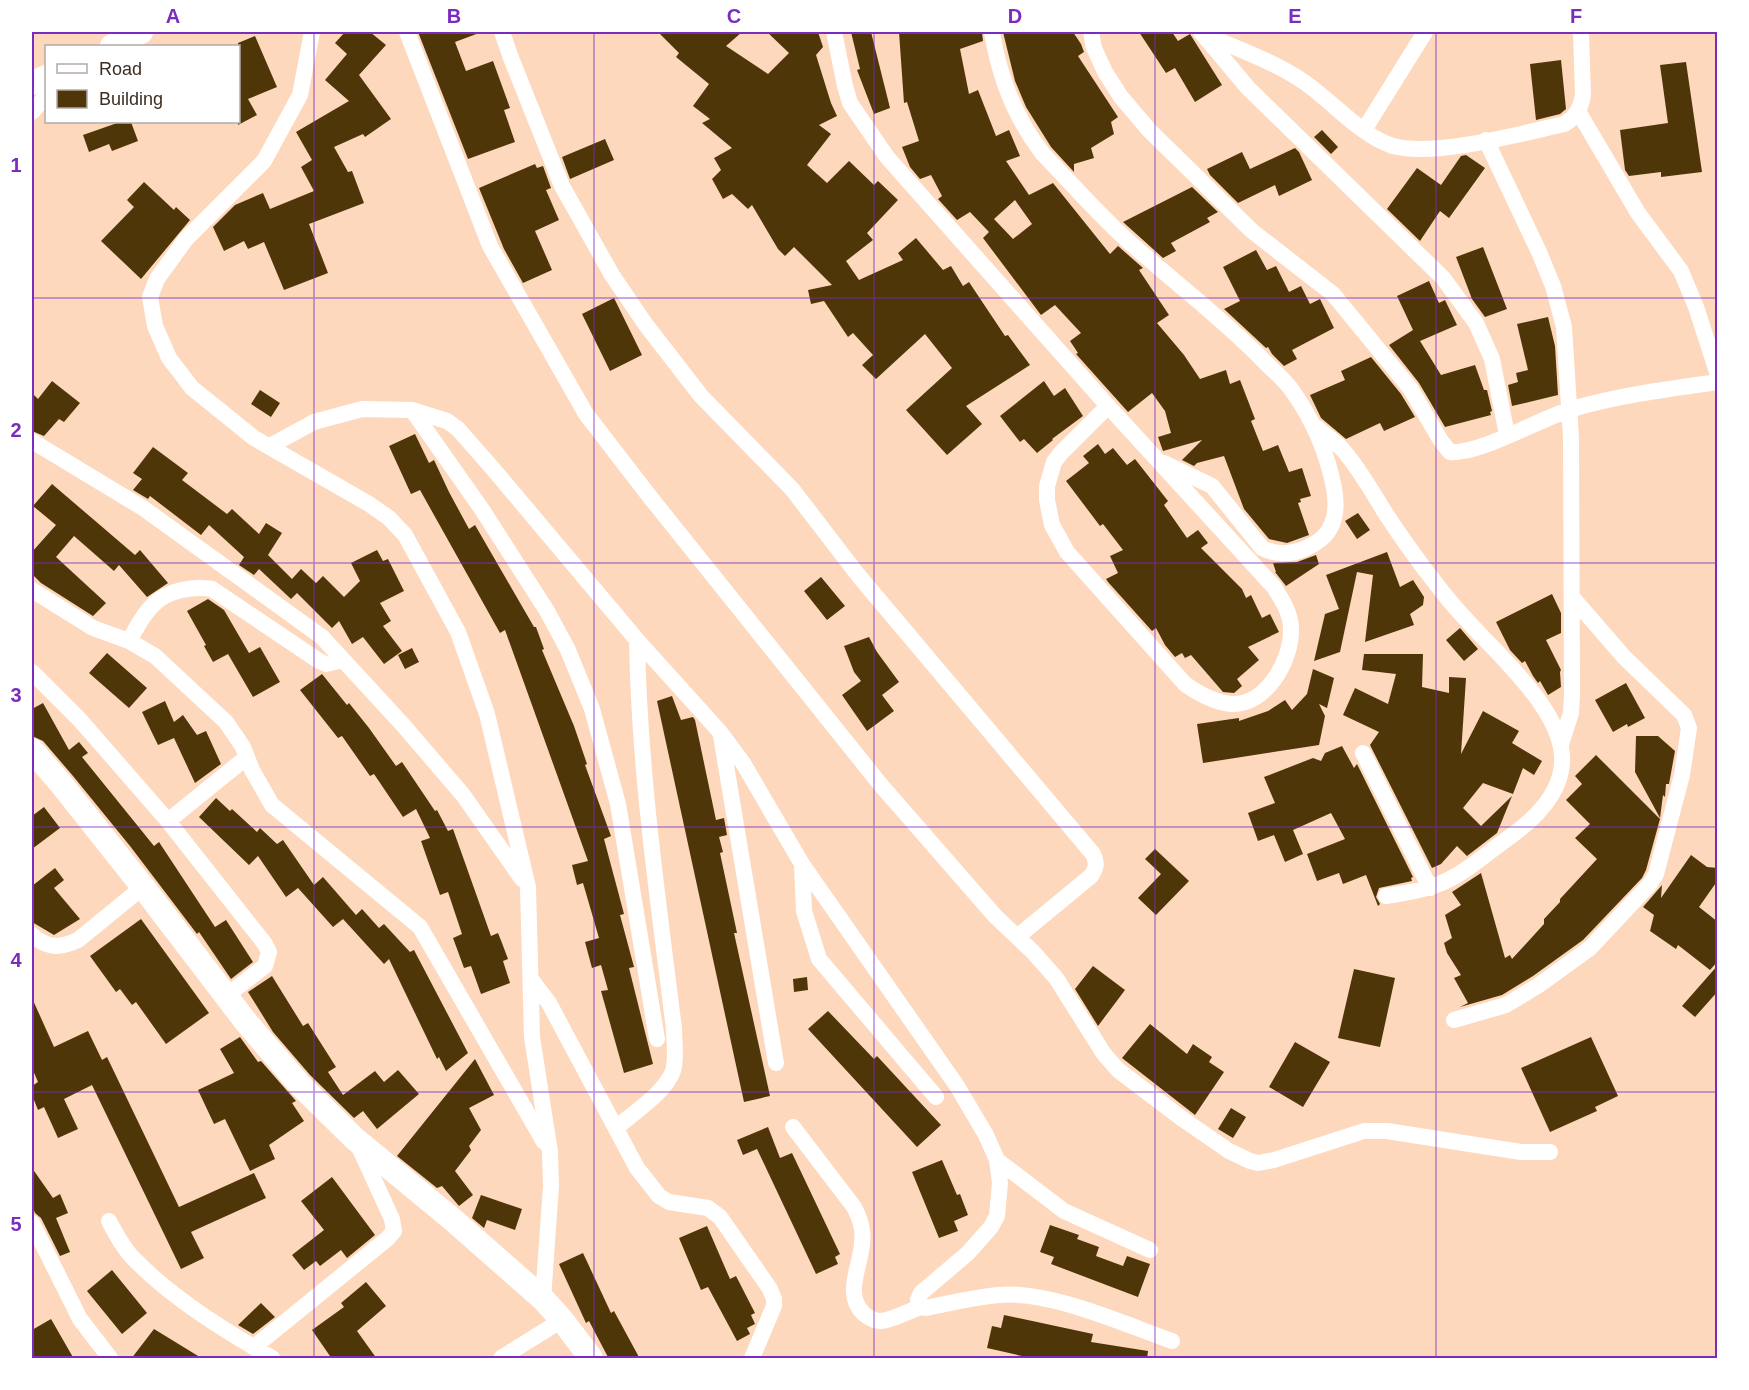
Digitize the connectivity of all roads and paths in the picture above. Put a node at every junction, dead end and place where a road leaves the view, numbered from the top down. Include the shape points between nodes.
1 (141, 32) edge
2 (312, 32) edge
3 (407, 32) edge
4 (502, 32) edge
5 (834, 32) edge
6 (992, 32) edge
7 (1091, 32) edge
8 (1200, 32) edge
9 (1425, 32) edge
10 (1581, 32) edge
11 (114, 45) edge
12 (45, 97) edge
13 (1578, 111) junction
14 (32, 112) edge
15 (1364, 130) junction
16 (1486, 140) junction
17 (1718, 375) edge
18 (1718, 382) edge
19 (1108, 406) junction
20 (412, 410) junction
21 (1569, 410) junction
22 (1311, 423) junction
23 (1507, 435) junction
24 (32, 441) edge
25 (270, 446) junction
26 (1158, 460) junction
27 (32, 590) edge
28 (1572, 597) junction
29 (637, 640) junction
30 (129, 641) junction
31 (343, 660) junction
32 (32, 672) edge
33 (720, 732) junction
34 (1561, 744) junction
35 (32, 750) edge
36 (1363, 753) dead end
37 (247, 757) junction
38 (168, 821) junction
39 (802, 864) junction
40 (143, 887) junction
41 (528, 887) junction
42 (1430, 888) junction
43 (1386, 896) dead end
44 (32, 935) edge
45 (1017, 937) junction
46 (531, 979) junction
47 (226, 996) junction
48 (1454, 1020) dead end
49 (657, 1039) dead end
50 (776, 1063) dead end
51 (936, 1097) dead end
52 (793, 1127) dead end
53 (616, 1128) junction
54 (355, 1139) junction
55 (550, 1152) junction
56 (1550, 1152) dead end
57 (997, 1160) junction
58 (109, 1221) dead end
59 (32, 1223) edge
60 (1150, 1250) dead end
61 (543, 1299) junction
62 (921, 1307) junction
63 (562, 1320) junction
64 (1172, 1341) dead end
65 (254, 1347) junction
66 (503, 1358) edge
67 (110, 1359) edge
68 (272, 1359) edge
69 (591, 1359) edge
70 (752, 1359) edge

1 - 11 street
2 - 25 street via 300,95 264,161 186,239 157,279 150,297 155,326 169,358 192,388 254,438
3 - 45 street via 490,246 586,414 880,784
4 - 45 street via 562,186 612,275 646,325 701,396 792,489 858,575 1093,854 1096,869 1091,876
5 - 19 street via 850,103 887,157
6 - 22 street via 1014,107 1043,154 1127,240 1235,332 1290,388
7 - 23 street via 1105,72 1149,130 1252,231 1333,294 1410,388 1448,450 1483,445
8 - 15 street via 1304,81
8 - 23 street via 1248,88 1443,278 1476,323 1492,359
9 - 15 street
10 - 13 street via 1584,95
12 - 14 street
13 - 16 street via 1564,124
13 - 17 street via 1638,213 1681,271
15 - 16 street via 1381,141 1411,149
16 - 21 street via 1553,286 1564,327
18 - 21 street via 1630,394
19 - 26 street
19 - 26 street via 1054,462 1047,486 1052,525 1067,552 1185,684 1202,696 1224,703 1242,703 1265,689 1282,668 1291,638 1288,613 1274,587
20 - 25 street via 362,409 333,415
20 - 29 street via 436,416 458,429
20 - 49 street via 547,611 592,709 618,804
21 - 23 street
21 - 28 street
22 - 26 street via 1329,466 1335,518 1324,536 1296,552 1278,553 1262,548 1212,486
22 - 34 street via 1343,450 1410,551 1453,606 1522,679 1549,714
24 - 31 street via 143,508 322,637
25 - 41 street via 369,504 405,535 458,632 487,714
27 - 30 street via 93,628
28 - 34 street via 1571,713
28 - 48 street via 1624,657 1684,715 1689,728 1682,775 1656,874 1590,948 1548,979 1506,1005
29 - 33 street
29 - 53 street via 649,836 675,1059 662,1088
30 - 31 street via 154,603 176,592 200,587 212,589 319,661 326,664
30 - 37 street via 155,656 226,722
31 - 41 street via 463,795
32 - 38 street via 80,720
33 - 39 street
33 - 50 street
34 - 42 street via 1558,779 1542,808 1521,829 1457,875
35 - 40 street
36 - 42 street
37 - 38 street
37 - 55 street via 272,805 420,927
38 - 47 street via 269,952 266,966
39 - 51 street via 804,911 819,959
39 - 57 street via 957,1086
40 - 44 street via 67,945 53,947
40 - 47 street
41 - 46 street
42 - 43 street
45 - 56 street via 1056,978 1118,1070 1202,1133 1250,1161 1274,1160 1364,1131 1387,1131 1521,1152
46 - 53 street via 549,1003
46 - 55 street via 532,1037
47 - 54 street via 300,1085
52 - 62 street via 859,1216 863,1241 854,1291 859,1309 880,1321
53 - 70 street via 654,1191 669,1202 708,1208 720,1217 771,1288 774,1306
54 - 61 street
54 - 65 street via 394,1231
55 - 61 street
57 - 60 street via 1065,1211
57 - 62 street via 997,1216 986,1235 921,1293
58 - 65 street via 133,1258 160,1283
59 - 67 street via 80,1319
61 - 63 street
62 - 64 street via 1001,1294 1028,1296 1072,1305
63 - 66 street
63 - 69 street
65 - 68 street

